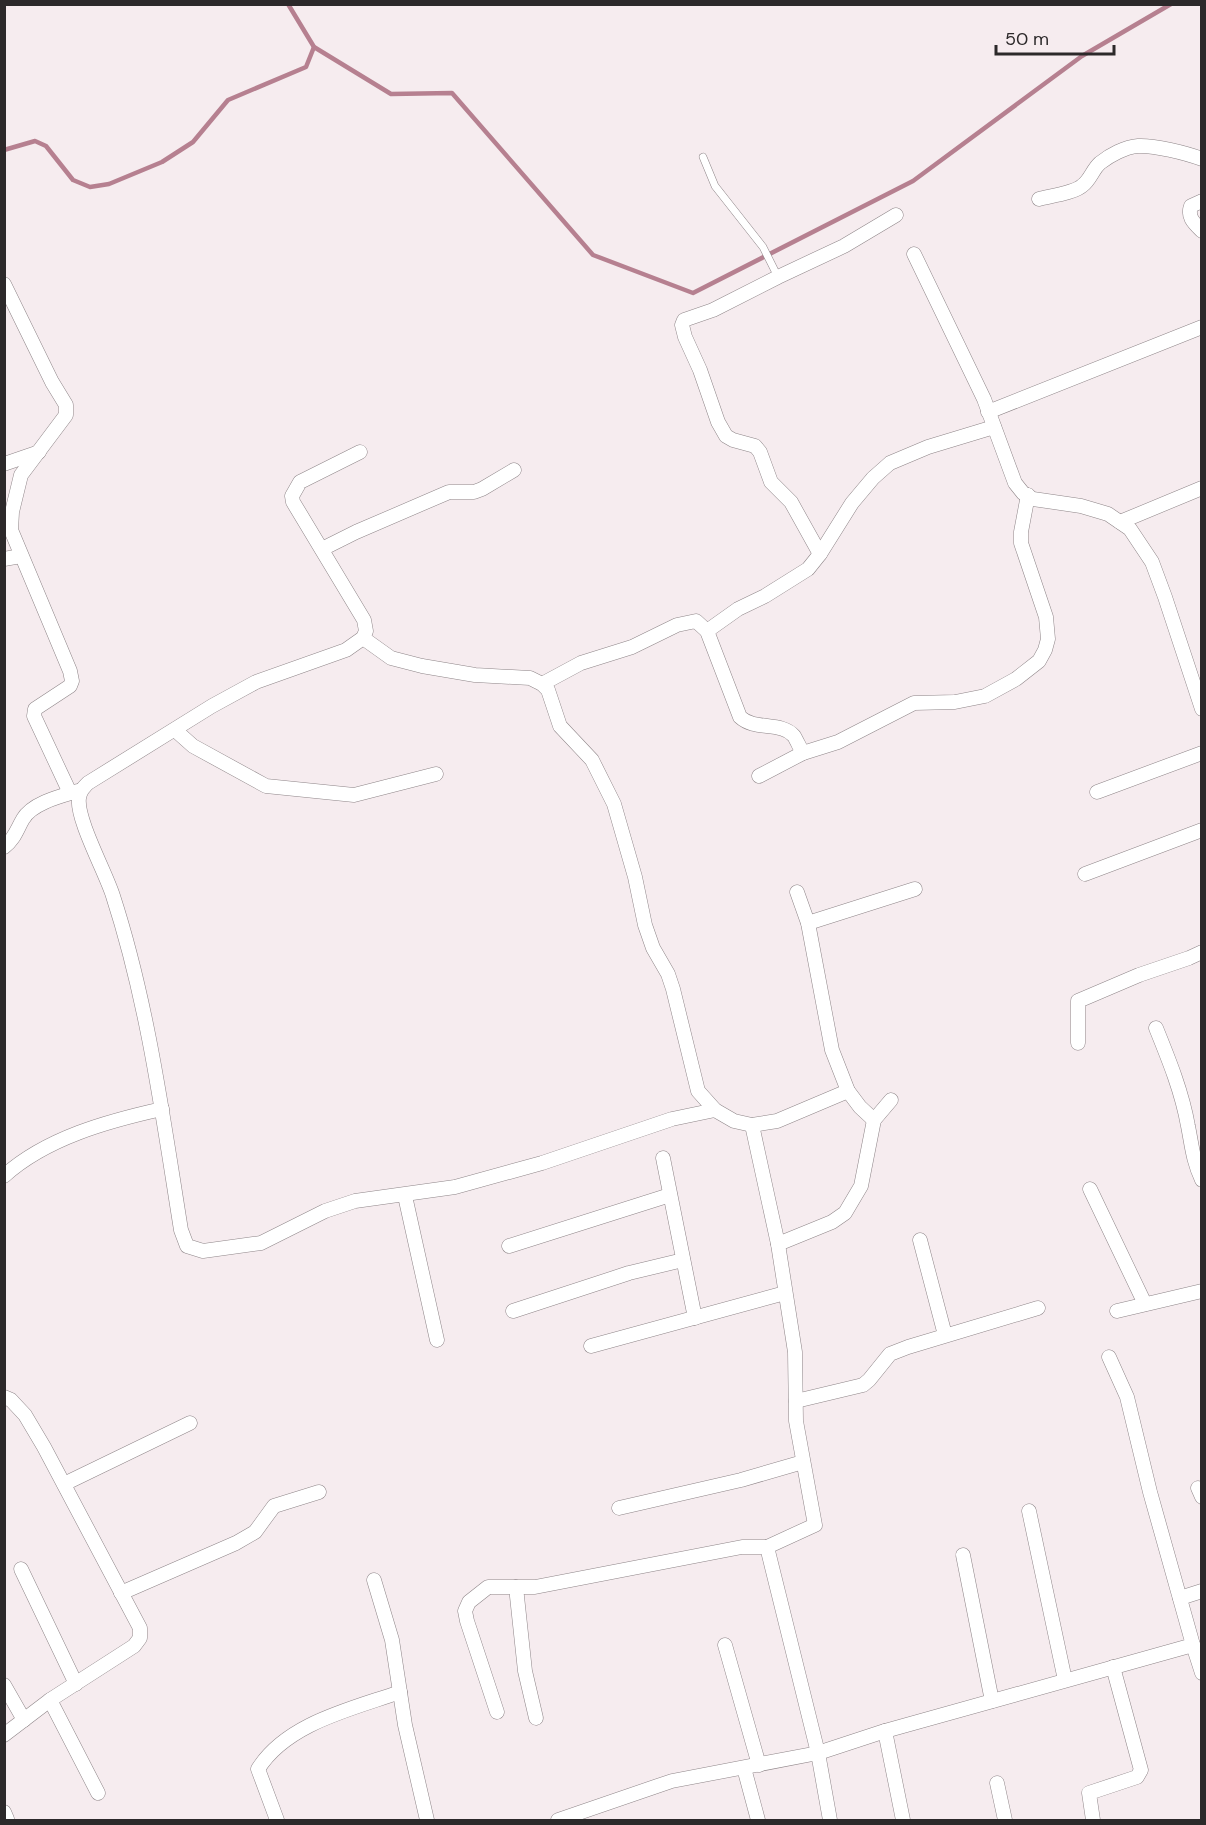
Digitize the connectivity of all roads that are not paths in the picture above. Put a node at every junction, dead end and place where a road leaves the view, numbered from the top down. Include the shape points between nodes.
1 (703, 157) dead end
2 (1202, 159) edge
3 (1039, 199) dead end
4 (1202, 201) edge
5 (896, 215) dead end
6 (1202, 231) edge
7 (915, 254) dead end
8 (776, 274) junction
9 (4, 284) edge
10 (1202, 327) edge
11 (988, 411) junction
12 (994, 427) junction
13 (39, 452) junction
14 (360, 452) dead end
15 (4, 464) edge
16 (514, 470) dead end
17 (1202, 488) edge
18 (1028, 495) junction
19 (1120, 522) junction
20 (322, 549) junction
21 (820, 554) junction
22 (21, 556) junction
23 (4, 559) edge
24 (707, 631) junction
25 (363, 638) junction
26 (542, 684) junction
27 (1202, 709) edge
28 (175, 730) junction
29 (803, 753) junction
30 (1202, 753) edge
31 (436, 774) dead end
32 (759, 776) dead end
33 (75, 792) junction
34 (1097, 792) dead end
35 (1202, 830) edge
36 (4, 847) edge
37 (1085, 873) dead end
38 (915, 889) dead end
39 (797, 892) dead end
40 (808, 923) junction
41 (1202, 952) edge
42 (1156, 1028) dead end
43 (1078, 1043) dead end
44 (848, 1091) junction
45 (891, 1100) dead end
46 (162, 1109) junction
47 (715, 1110) junction
48 (874, 1120) junction
49 (752, 1125) junction
50 (663, 1158) dead end
51 (4, 1176) edge
52 (1202, 1180) edge
53 (1090, 1189) dead end
54 (670, 1195) junction
55 (405, 1196) junction
56 (920, 1240) dead end
57 (778, 1244) junction
58 (509, 1246) dead end
59 (683, 1260) junction
60 (1202, 1291) edge
61 (786, 1293) junction
62 (1145, 1304) junction
63 (1038, 1308) dead end
64 (513, 1311) dead end
65 (1117, 1311) dead end
66 (695, 1318) junction
67 (945, 1335) junction
68 (437, 1340) dead end
69 (591, 1346) dead end
70 (1109, 1357) dead end
71 (4, 1397) edge
72 (795, 1401) junction
73 (190, 1422) dead end
74 (803, 1462) junction
75 (64, 1484) junction
76 (319, 1492) dead end
77 (619, 1508) dead end
78 (1029, 1511) dead end
79 (767, 1547) junction
80 (963, 1555) dead end
81 (21, 1569) dead end
82 (374, 1580) dead end
83 (516, 1587) junction
84 (1202, 1591) edge
85 (121, 1593) junction
86 (1180, 1598) junction
87 (725, 1645) dead end
88 (1193, 1645) junction
89 (1113, 1667) junction
90 (1202, 1673) edge
91 (1065, 1680) junction
92 (76, 1684) junction
93 (4, 1685) edge
94 (400, 1692) junction
95 (50, 1700) junction
96 (992, 1701) junction
97 (497, 1712) dead end
98 (536, 1718) dead end
99 (24, 1720) junction
100 (885, 1731) junction
101 (4, 1735) edge
102 (818, 1753) junction
103 (759, 1765) junction
104 (744, 1768) junction
105 (997, 1783) dead end
106 (98, 1793) dead end
107 (277, 1821) edge
108 (427, 1821) edge
109 (558, 1821) edge
110 (758, 1821) edge
111 (830, 1821) edge
112 (903, 1821) edge
113 (1005, 1821) edge
114 (1093, 1821) edge

1 - 8 lane via 715,186 763,247
2 - 3 street via 1138,146 1120,150 1099,164 1085,185
4 - 6 street via 1191,206 1189,212
5 - 8 street via 844,246
7 - 11 street
8 - 21 street via 713,310 684,320 682,325 726,436 755,446 760,452 771,482 791,502
9 - 13 street via 66,405 66,415
10 - 11 street
11 - 12 street
12 - 18 street via 1015,483
12 - 21 street via 891,463 852,503
13 - 15 street
13 - 22 street via 21,475 12,512 11,530
14 - 20 street via 300,482 293,491 293,502
16 - 20 street via 482,489 449,492
17 - 19 street
18 - 19 street via 1081,506
18 - 29 street via 1021,543 1046,617 1048,639 1039,661 1016,680 985,696 956,702 914,703 838,742
19 - 27 street via 1130,529 1152,562
20 - 25 street via 364,620
21 - 24 street via 808,568
22 - 23 street
22 - 33 street via 72,681 35,709 34,716
24 - 26 street via 696,621 677,625 632,647 580,663
24 - 29 street via 740,717 747,723 785,730 793,735
25 - 26 street via 391,658 422,666 475,675 519,676
25 - 28 street via 346,650 256,682
26 - 47 street via 561,726 592,760 615,804 645,925 673,989 698,1091
28 - 31 street via 193,746 267,786 354,795
28 - 33 street
29 - 32 street
30 - 34 street
33 - 36 street via 35,807
33 - 46 street via 113,895 142,1001
35 - 37 street
38 - 40 street
39 - 40 street
40 - 44 street via 832,1050
41 - 43 street via 1078,1001
42 - 52 street via 1172,1066 1193,1161
44 - 48 street
44 - 49 street via 777,1121
45 - 48 street
46 - 51 street via 109,1121 46,1148
46 - 55 street via 181,1230 194,1250 261,1243 325,1211 355,1201
47 - 49 street via 734,1122
47 - 55 street via 672,1119 542,1163
48 - 57 street via 861,1186 845,1213
49 - 57 street
50 - 54 street
53 - 62 street
54 - 58 street
54 - 59 street
55 - 68 street
56 - 67 street
57 - 61 street
59 - 64 street via 629,1273
59 - 66 street
60 - 62 street
61 - 66 street
61 - 72 street via 795,1352
62 - 65 street
63 - 67 street
66 - 69 street
67 - 72 street via 890,1354 863,1385
70 - 86 street via 1127,1397
71 - 75 street via 25,1415
72 - 74 street
73 - 75 street
74 - 77 street
74 - 79 street via 815,1525
75 - 85 street
76 - 85 street via 274,1506 255,1532 236,1543
78 - 91 street
79 - 83 street via 742,1547 535,1587
79 - 102 street
80 - 96 street
81 - 92 street
82 - 94 street via 387,1621
83 - 97 street via 488,1587 469,1602 465,1611
83 - 98 street via 525,1671
84 - 86 street
85 - 92 street via 140,1628 140,1638 122,1655
86 - 88 street
87 - 103 street
88 - 89 street
88 - 90 street
89 - 91 street
89 - 114 street via 1141,1770 1137,1777 1089,1793
91 - 96 street
92 - 95 street
93 - 99 street
94 - 107 street via 307,1726 266,1757 258,1769
94 - 108 street
95 - 99 street
95 - 106 street
96 - 100 street
99 - 101 street
100 - 102 street
100 - 112 street
102 - 103 street
102 - 111 street
103 - 104 street
104 - 109 street via 672,1781
104 - 110 street
105 - 113 street

